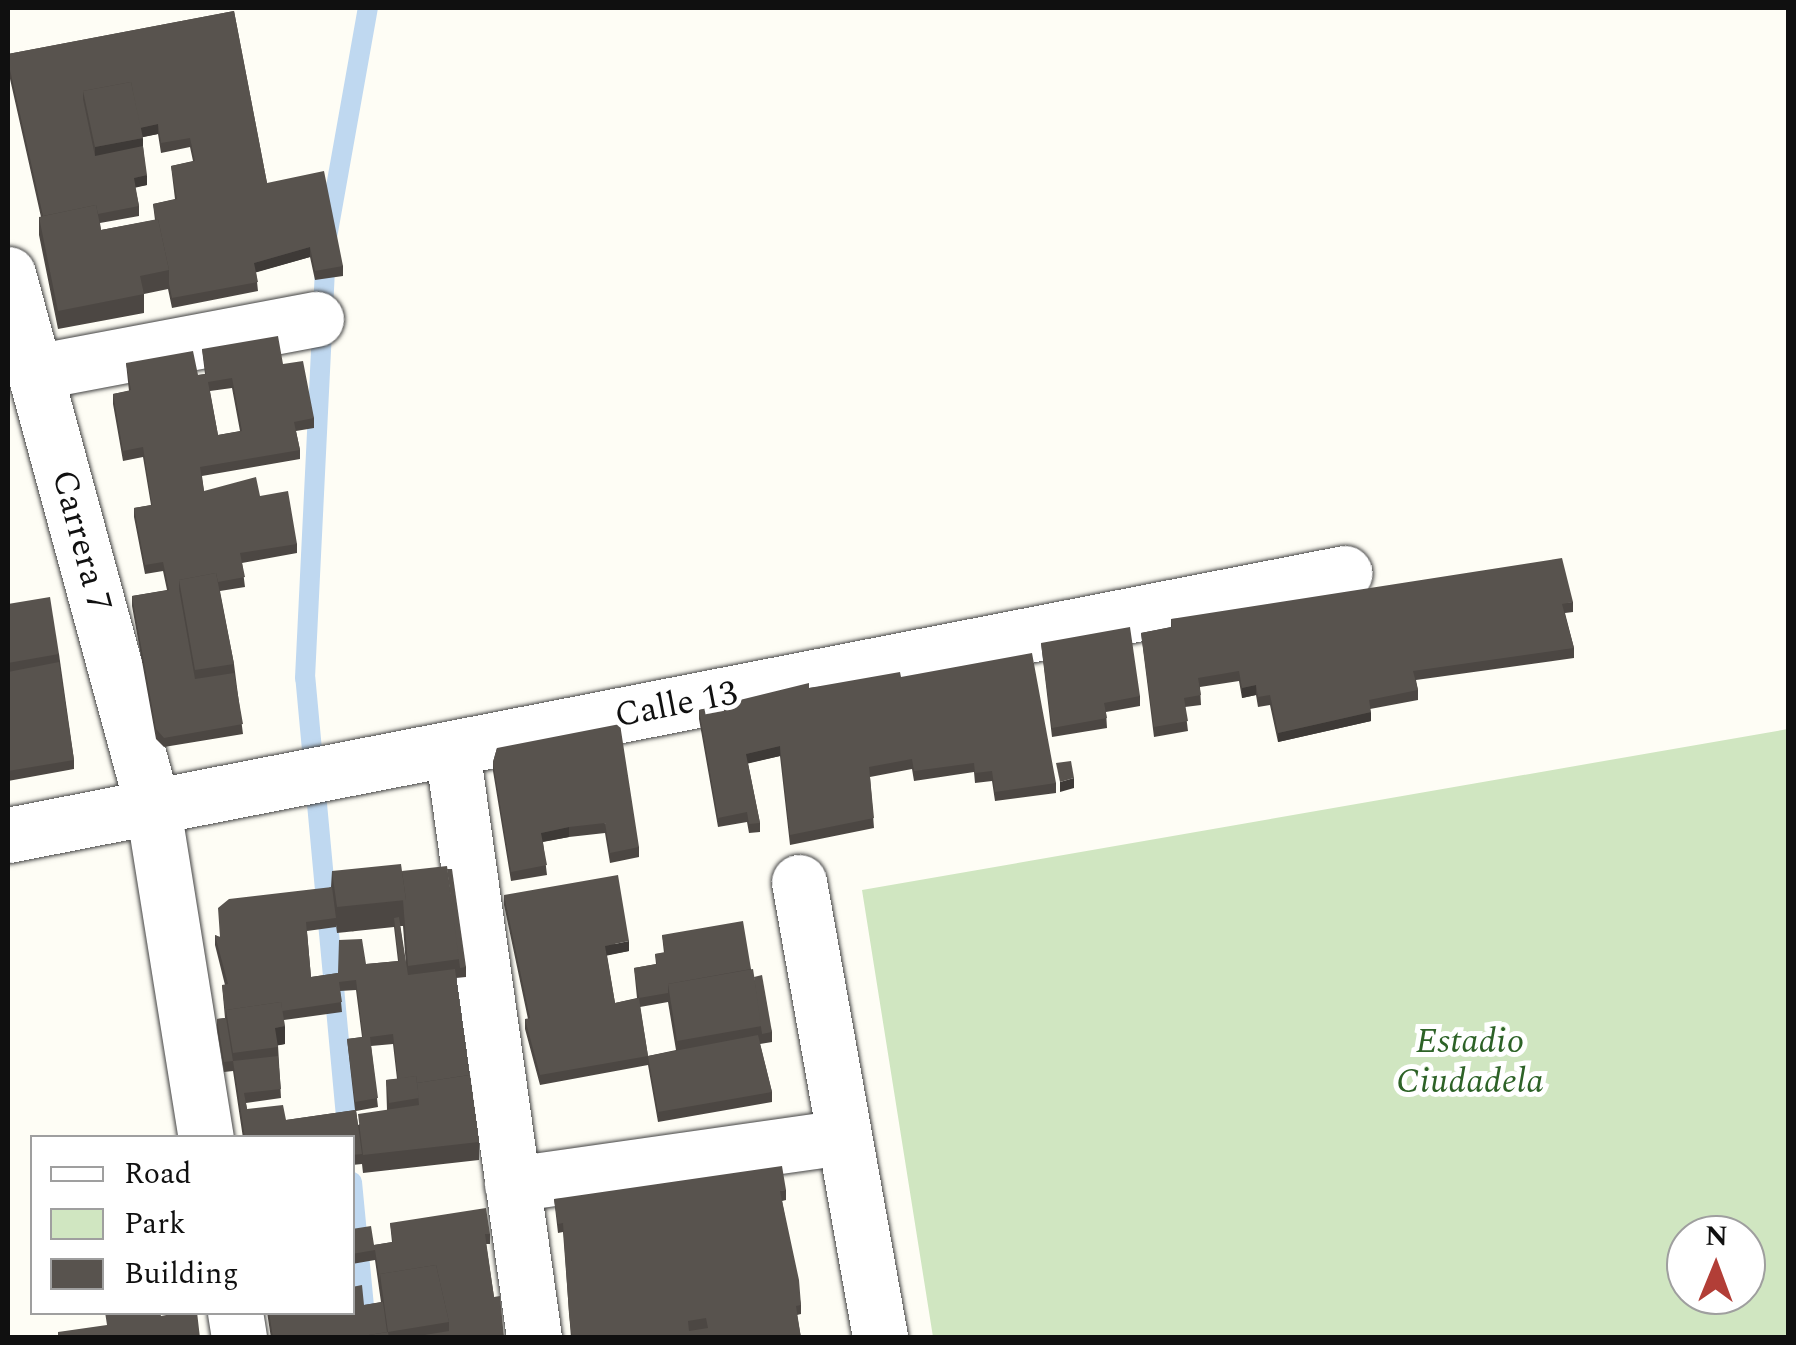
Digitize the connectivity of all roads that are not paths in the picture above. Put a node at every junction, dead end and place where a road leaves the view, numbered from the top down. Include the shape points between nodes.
1 (8, 274) edge
2 (316, 319) dead end
3 (35, 372) junction
4 (1344, 573) dead end
5 (452, 749) junction
6 (153, 808) junction
7 (8, 835) edge
8 (799, 882) dead end
9 (206, 1135) edge
10 (844, 1137) junction
11 (512, 1184) junction
12 (534, 1338) edge
13 (880, 1338) edge

1 - 3 street, Carrera 7
2 - 3 street
3 - 6 street, Carrera 7
4 - 5 street, Calle 13
5 - 6 street, Calle 13
5 - 11 street
6 - 7 street, Calle 13
6 - 9 street, Carrera 7
8 - 10 street
10 - 11 street
10 - 13 street
11 - 12 street

